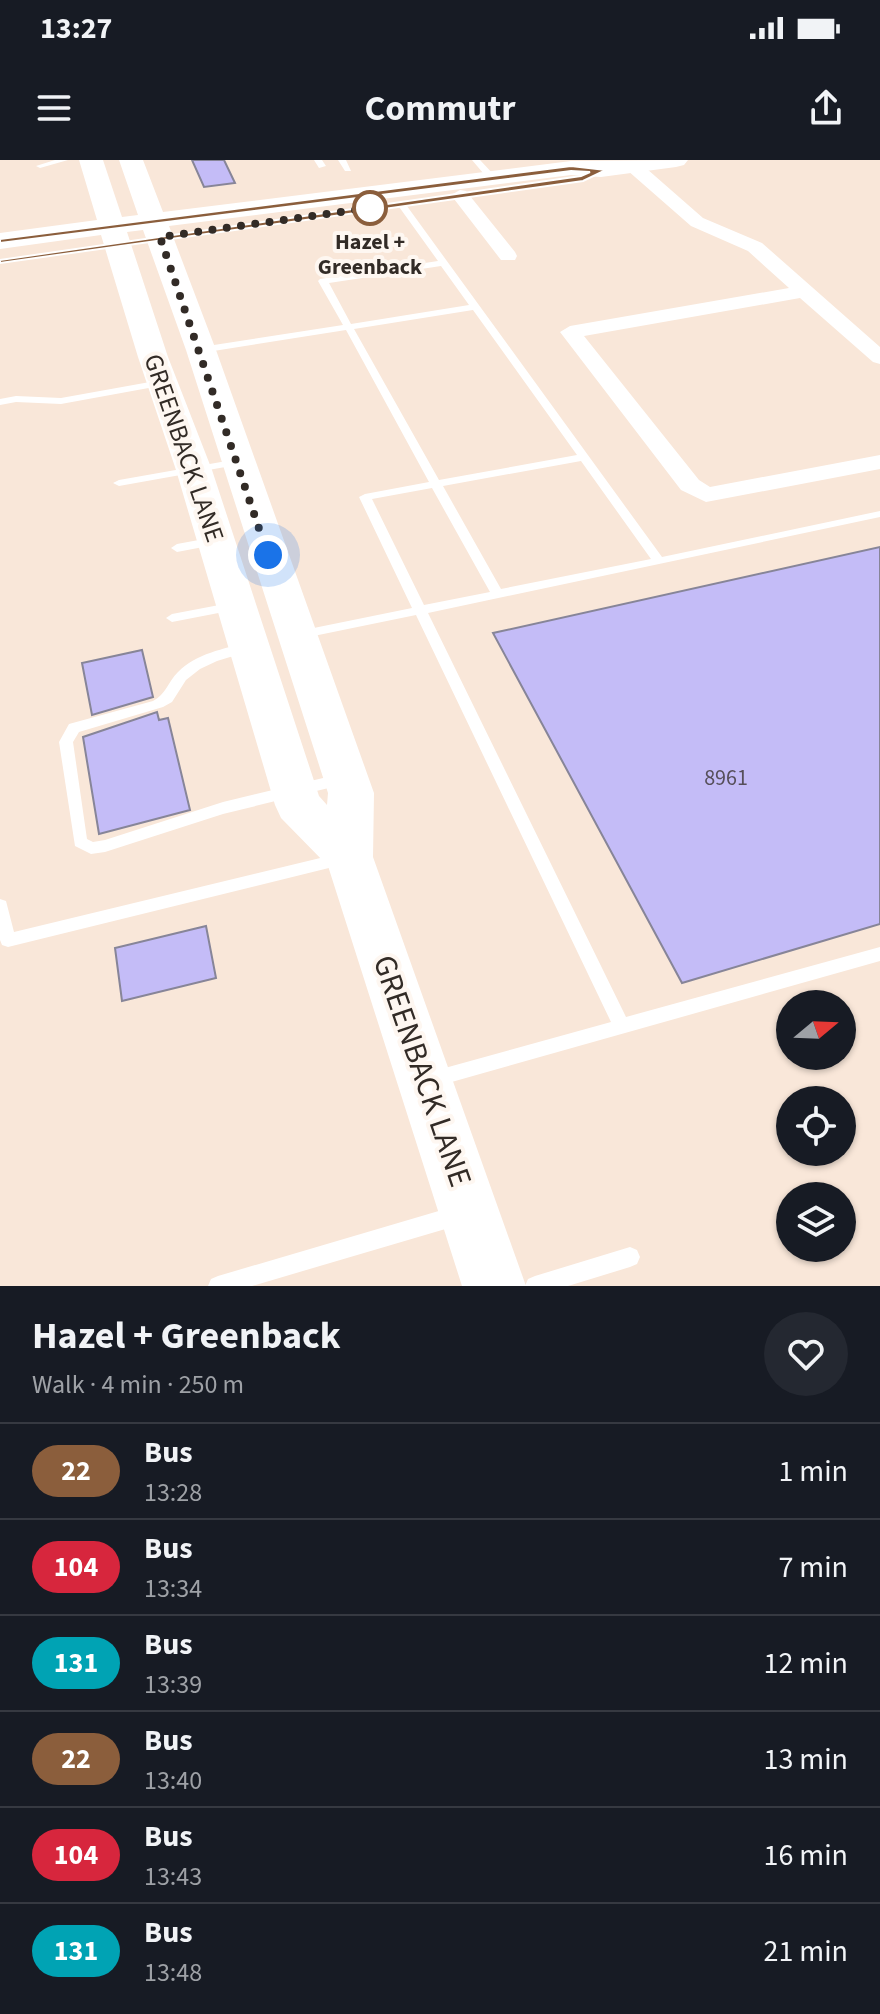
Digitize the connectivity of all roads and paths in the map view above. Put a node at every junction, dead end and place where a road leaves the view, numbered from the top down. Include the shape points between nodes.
1 (64, 160) edge
2 (91, 160) edge
3 (131, 160) edge
4 (342, 160) edge
5 (669, 160) edge
6 (40, 166) dead end
7 (633, 166) junction
8 (348, 169) dead end
9 (484, 169) edge
10 (601, 170) junction
11 (460, 195) junction
12 (405, 204) junction
13 (157, 229) junction
14 (116, 235) junction
15 (0, 241) edge
16 (508, 256) dead end
17 (0, 260) edge
18 (444, 263) junction
19 (804, 291) junction
20 (475, 307) junction
21 (348, 327) junction
22 (201, 350) junction
23 (880, 358) edge
24 (161, 383) junction
25 (0, 402) edge
26 (232, 447) junction
27 (584, 457) junction
28 (880, 462) edge
29 (194, 470) junction
30 (119, 483) dead end
31 (436, 485) junction
32 (880, 514) edge
33 (215, 541) junction
34 (177, 548) dead end
35 (659, 561) junction
36 (497, 594) junction
37 (419, 610) junction
38 (238, 613) junction
39 (172, 618) dead end
40 (296, 636) junction
41 (327, 723) junction
42 (346, 779) junction
43 (294, 791) junction
44 (349, 857) junction
45 (0, 906) edge
46 (880, 954) edge
47 (621, 1025) junction
48 (426, 1081) junction
49 (469, 1212) junction
50 (630, 1257) dead end
51 (218, 1286) edge
52 (494, 1286) edge
53 (535, 1286) edge

1 - 6 lane
2 - 14 main road, GREENBACK LANE
3 - 13 main road, GREENBACK LANE
4 - 8 lane
5 - 7 main road
7 - 10 main road
7 - 19 street via 697,222 755,247
9 - 10 main road
9 - 12 main road via 486,184 425,194
9 - 13 main road
10 - 11 main road via 583,178
11 - 12 main road
11 - 16 street
12 - 13 main road
12 - 18 lane
13 - 14 main road
13 - 22 main road, GREENBACK LANE
14 - 15 main road
14 - 17 main road
14 - 24 main road, GREENBACK LANE
18 - 20 lane
18 - 21 lane via 323,281
19 - 23 street
19 - 28 street via 570,332 690,485 706,495
20 - 21 lane
20 - 27 lane
21 - 22 lane
21 - 31 lane
22 - 26 main road, GREENBACK LANE
24 - 25 lane via 61,401
24 - 26 main road via 189,389 201,428
24 - 29 main road, GREENBACK LANE
26 - 29 lane
26 - 40 main road, GREENBACK LANE
27 - 31 lane
27 - 35 lane
29 - 30 lane
29 - 33 main road, GREENBACK LANE
31 - 36 lane
31 - 37 lane via 365,497
32 - 35 lane
33 - 34 lane
33 - 38 main road, GREENBACK LANE
35 - 36 lane
36 - 37 lane
37 - 40 lane
37 - 47 lane
38 - 39 lane
38 - 40 main road via 254,599 274,627
38 - 41 main road via 278,665 299,714
38 - 43 main road, GREENBACK LANE
38 - 43 lane via 216,655 179,679 173,695 74,728 66,742 80,842 91,848 105,846
40 - 41 main road, GREENBACK LANE
41 - 42 main road, GREENBACK LANE
42 - 43 lane
42 - 44 main road, GREENBACK LANE via 351,793
43 - 44 main road, GREENBACK LANE via 298,805
44 - 45 lane via 8,940
44 - 48 main road, GREENBACK LANE
46 - 47 lane
47 - 48 lane
48 - 49 main road, GREENBACK LANE
49 - 51 lane
49 - 52 main road, GREENBACK LANE
50 - 53 lane

